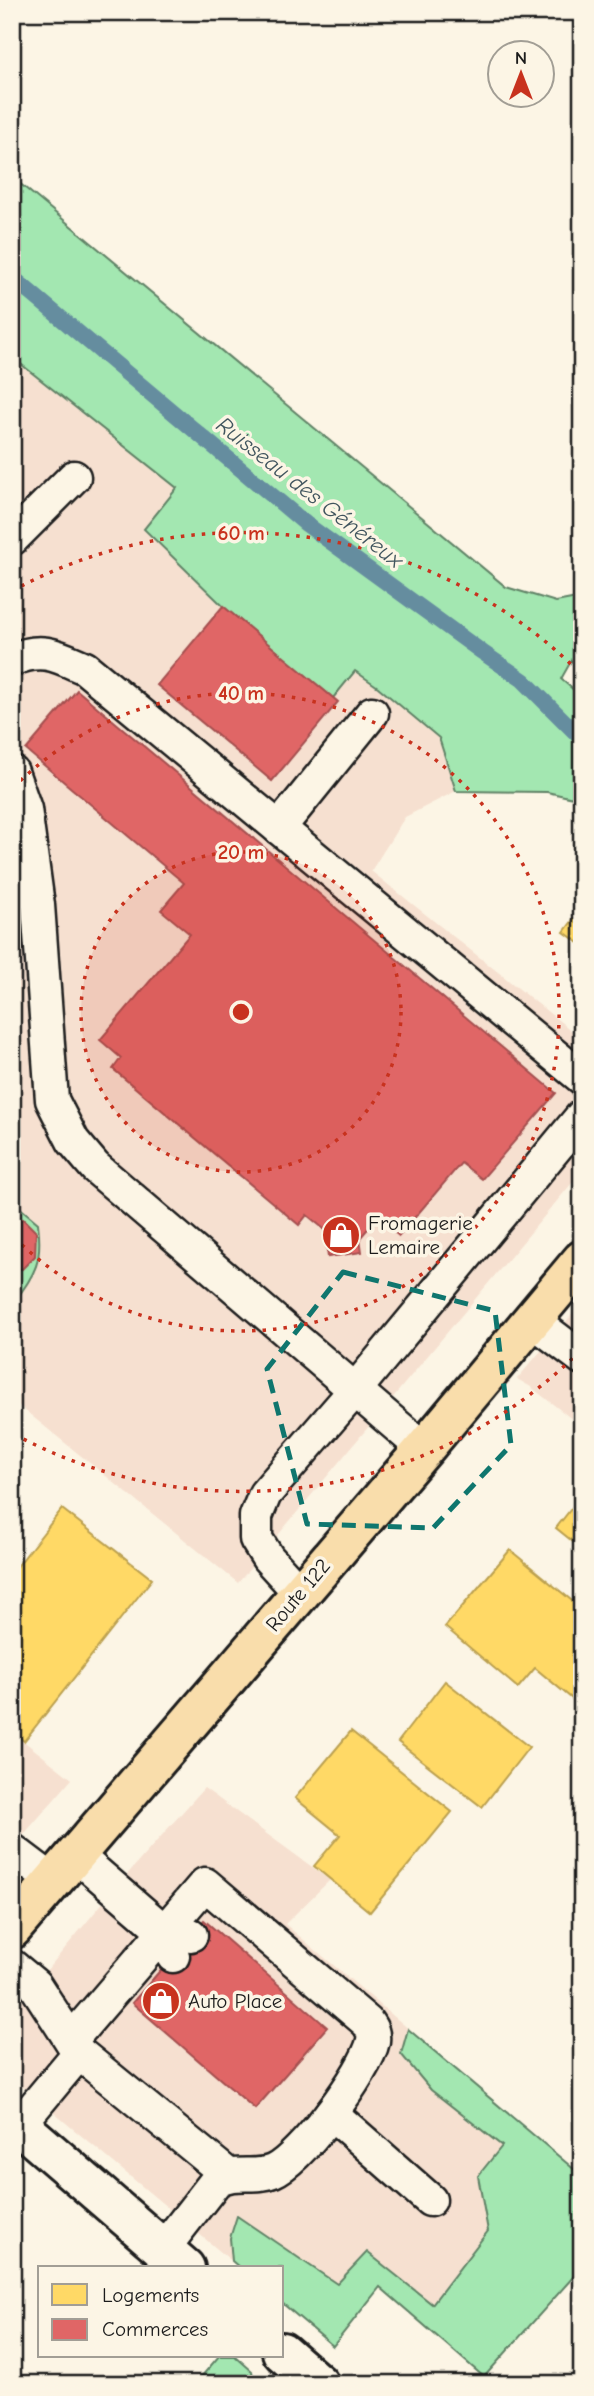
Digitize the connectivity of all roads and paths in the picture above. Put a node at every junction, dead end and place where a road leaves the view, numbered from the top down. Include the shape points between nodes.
1 (74, 477) dead end
2 (12, 540) edge
3 (12, 660) edge
4 (372, 713) dead end
5 (12, 772) edge
6 (279, 828) junction
7 (582, 1078) edge
8 (582, 1116) edge
9 (582, 1260) edge
10 (532, 1320) junction
11 (582, 1358) edge
12 (355, 1390) junction
13 (424, 1449) junction
14 (300, 1593) junction
15 (12, 1850) edge
16 (65, 1868) junction
17 (12, 1928) edge
18 (176, 1941) junction
19 (12, 1966) edge
20 (75, 2047) junction
21 (331, 2113) junction
22 (15, 2122) edge
23 (227, 2174) junction
24 (430, 2200) dead end
25 (174, 2258) edge
26 (284, 2354) edge
27 (319, 2384) edge

1 - 2 lane
3 - 6 lane via 30,653 52,653 85,668
4 - 6 lane
5 - 12 lane via 25,808 38,905 52,1100 73,1141 95,1167
6 - 7 lane
8 - 12 lane
9 - 10 main road, Route 122
10 - 11 lane
10 - 13 main road, Route 122
12 - 13 lane
12 - 14 lane via 265,1494 256,1516 256,1539
13 - 14 main road, Route 122
14 - 16 main road, Route 122
15 - 16 lane
16 - 17 main road, Route 122
16 - 18 lane
18 - 20 lane
18 - 21 lane via 205,1884 367,2022 373,2042 365,2064
19 - 20 lane via 35,1985
20 - 22 lane
20 - 23 lane
21 - 23 lane via 287,2162 272,2172
21 - 24 lane
22 - 25 street
23 - 25 lane via 202,2197
26 - 27 street

